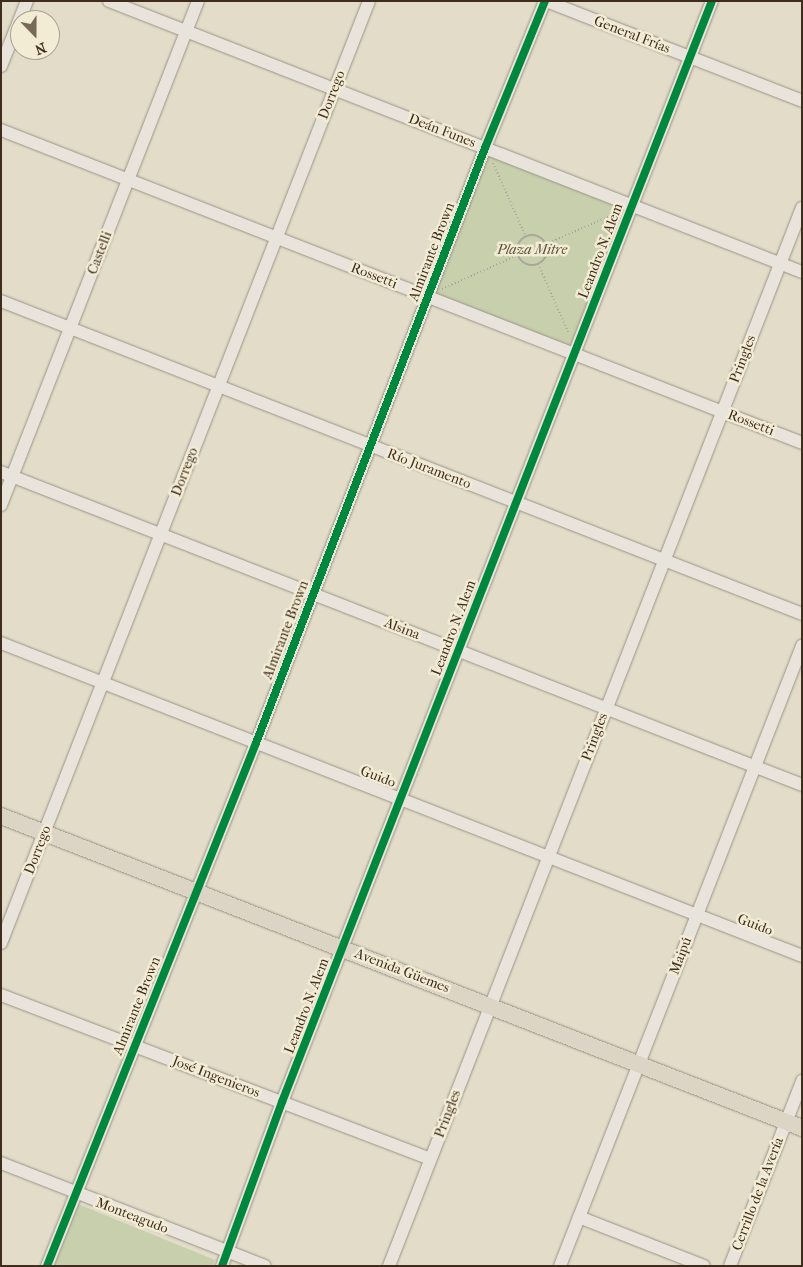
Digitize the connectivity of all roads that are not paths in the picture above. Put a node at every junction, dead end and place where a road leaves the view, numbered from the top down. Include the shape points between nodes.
1 (27, 1) edge
2 (109, 1) edge
3 (198, 1) edge
4 (369, 1) edge
5 (546, 1) edge
6 (712, 1) edge
7 (186, 31) junction
8 (690, 57) junction
9 (1, 66) edge
10 (335, 89) junction
11 (802, 101) edge
12 (1, 130) edge
13 (485, 148) junction
14 (128, 180) junction
15 (632, 206) junction
16 (802, 208) edge
17 (276, 238) junction
18 (780, 264) junction
19 (802, 272) edge
20 (432, 294) junction
21 (1, 301) edge
22 (70, 328) junction
23 (574, 354) junction
24 (219, 386) junction
25 (722, 412) junction
26 (802, 443) edge
27 (370, 446) junction
28 (7, 475) edge
29 (516, 503) junction
30 (1, 505) edge
31 (161, 535) junction
32 (664, 560) junction
33 (313, 594) junction
34 (802, 614) edge
35 (1, 644) edge
36 (802, 646) edge
37 (458, 651) junction
38 (103, 683) junction
39 (606, 709) junction
40 (256, 743) junction
41 (755, 767) junction
42 (802, 785) edge
43 (400, 800) junction
44 (1, 816) edge
45 (44, 833) junction
46 (548, 857) junction
47 (197, 892) junction
48 (697, 915) junction
49 (1, 943) edge
50 (342, 948) junction
51 (802, 956) edge
52 (1, 995) edge
53 (490, 1006) junction
54 (135, 1046) junction
55 (639, 1064) junction
56 (802, 1081) edge
57 (282, 1102) junction
58 (786, 1122) junction
59 (802, 1128) edge
60 (430, 1159) junction
61 (1, 1164) edge
62 (75, 1195) junction
63 (579, 1217) junction
64 (228, 1252) junction
65 (47, 1266) edge
66 (222, 1266) edge
67 (265, 1266) edge
68 (389, 1266) edge
69 (560, 1266) edge
70 (704, 1266) edge
71 (730, 1266) edge

1 - 9 street
2 - 7 street, Deán Funes
3 - 7 street, Castelli
4 - 10 street, Dorrego
5 - 8 street, General Frías
5 - 13 street, Almirante Brown
6 - 8 street, Leandro N. Alem
7 - 10 street, Deán Funes
7 - 14 street, Castelli
8 - 11 street, General Frías
8 - 15 street, Leandro N. Alem
10 - 13 street, Deán Funes
10 - 17 street, Dorrego
12 - 14 street, Rossetti
13 - 15 street, Deán Funes
13 - 20 street, Almirante Brown
14 - 17 street, Rossetti
14 - 22 street, Castelli
15 - 18 street, Deán Funes
15 - 23 street, Leandro N. Alem
16 - 18 street, Pringles
17 - 20 street, Rossetti
17 - 24 street, Dorrego
18 - 19 street, Deán Funes
18 - 25 street, Pringles
20 - 23 street, Rossetti
20 - 27 street, Almirante Brown
21 - 22 street, Río Juramento
22 - 24 street, Río Juramento
22 - 28 street, Castelli
23 - 25 street, Rossetti
23 - 29 street, Leandro N. Alem
24 - 27 street, Río Juramento
24 - 31 street, Dorrego
25 - 26 street, Rossetti
25 - 32 street, Pringles
27 - 29 street, Río Juramento
27 - 33 street, Almirante Brown
28 - 30 street, Castelli
28 - 31 street, Alsina
29 - 32 street, Río Juramento
29 - 37 street, Leandro N. Alem
31 - 33 street, Alsina
31 - 38 street, Dorrego
32 - 34 street, Río Juramento
32 - 39 street, Pringles
33 - 37 street, Alsina
33 - 40 street, Almirante Brown
35 - 38 street, Guido
36 - 41 street, Maipú
37 - 39 street, Alsina
37 - 43 street, Leandro N. Alem
38 - 40 street, Guido
38 - 45 street, Dorrego
39 - 41 street, Alsina
39 - 46 street, Pringles
40 - 43 street, Guido
40 - 47 street, Almirante Brown
41 - 42 street, Alsina
41 - 48 street, Maipú
43 - 46 street, Guido
43 - 50 street, Leandro N. Alem
44 - 45 main road, Avenida Güemes
45 - 47 main road, Avenida Güemes
45 - 49 street, Dorrego
46 - 48 street, Guido
46 - 53 street, Pringles
47 - 50 main road, Avenida Güemes
47 - 54 street, Almirante Brown
48 - 51 street, Guido
48 - 55 street, Maipú
50 - 53 main road, Avenida Güemes
50 - 57 street, Leandro N. Alem
52 - 54 street, José Ingenieros
53 - 55 main road, Avenida Güemes
53 - 60 street, Pringles
54 - 57 street, José Ingenieros
54 - 62 street, Almirante Brown
55 - 58 main road, Avenida Güemes
55 - 63 street, Maipú
56 - 58 street, Cerrillo de la Avería
57 - 60 street, José Ingenieros
57 - 64 street, Leandro N. Alem
58 - 59 main road, Avenida Güemes
58 - 71 street, Cerrillo de la Avería
60 - 68 street, Pringles
61 - 62 street, Monteagudo
62 - 64 street, Monteagudo
62 - 65 street, Almirante Brown
63 - 69 street, Maipú
63 - 70 street
64 - 66 street, Leandro N. Alem
64 - 67 street, Monteagudo

